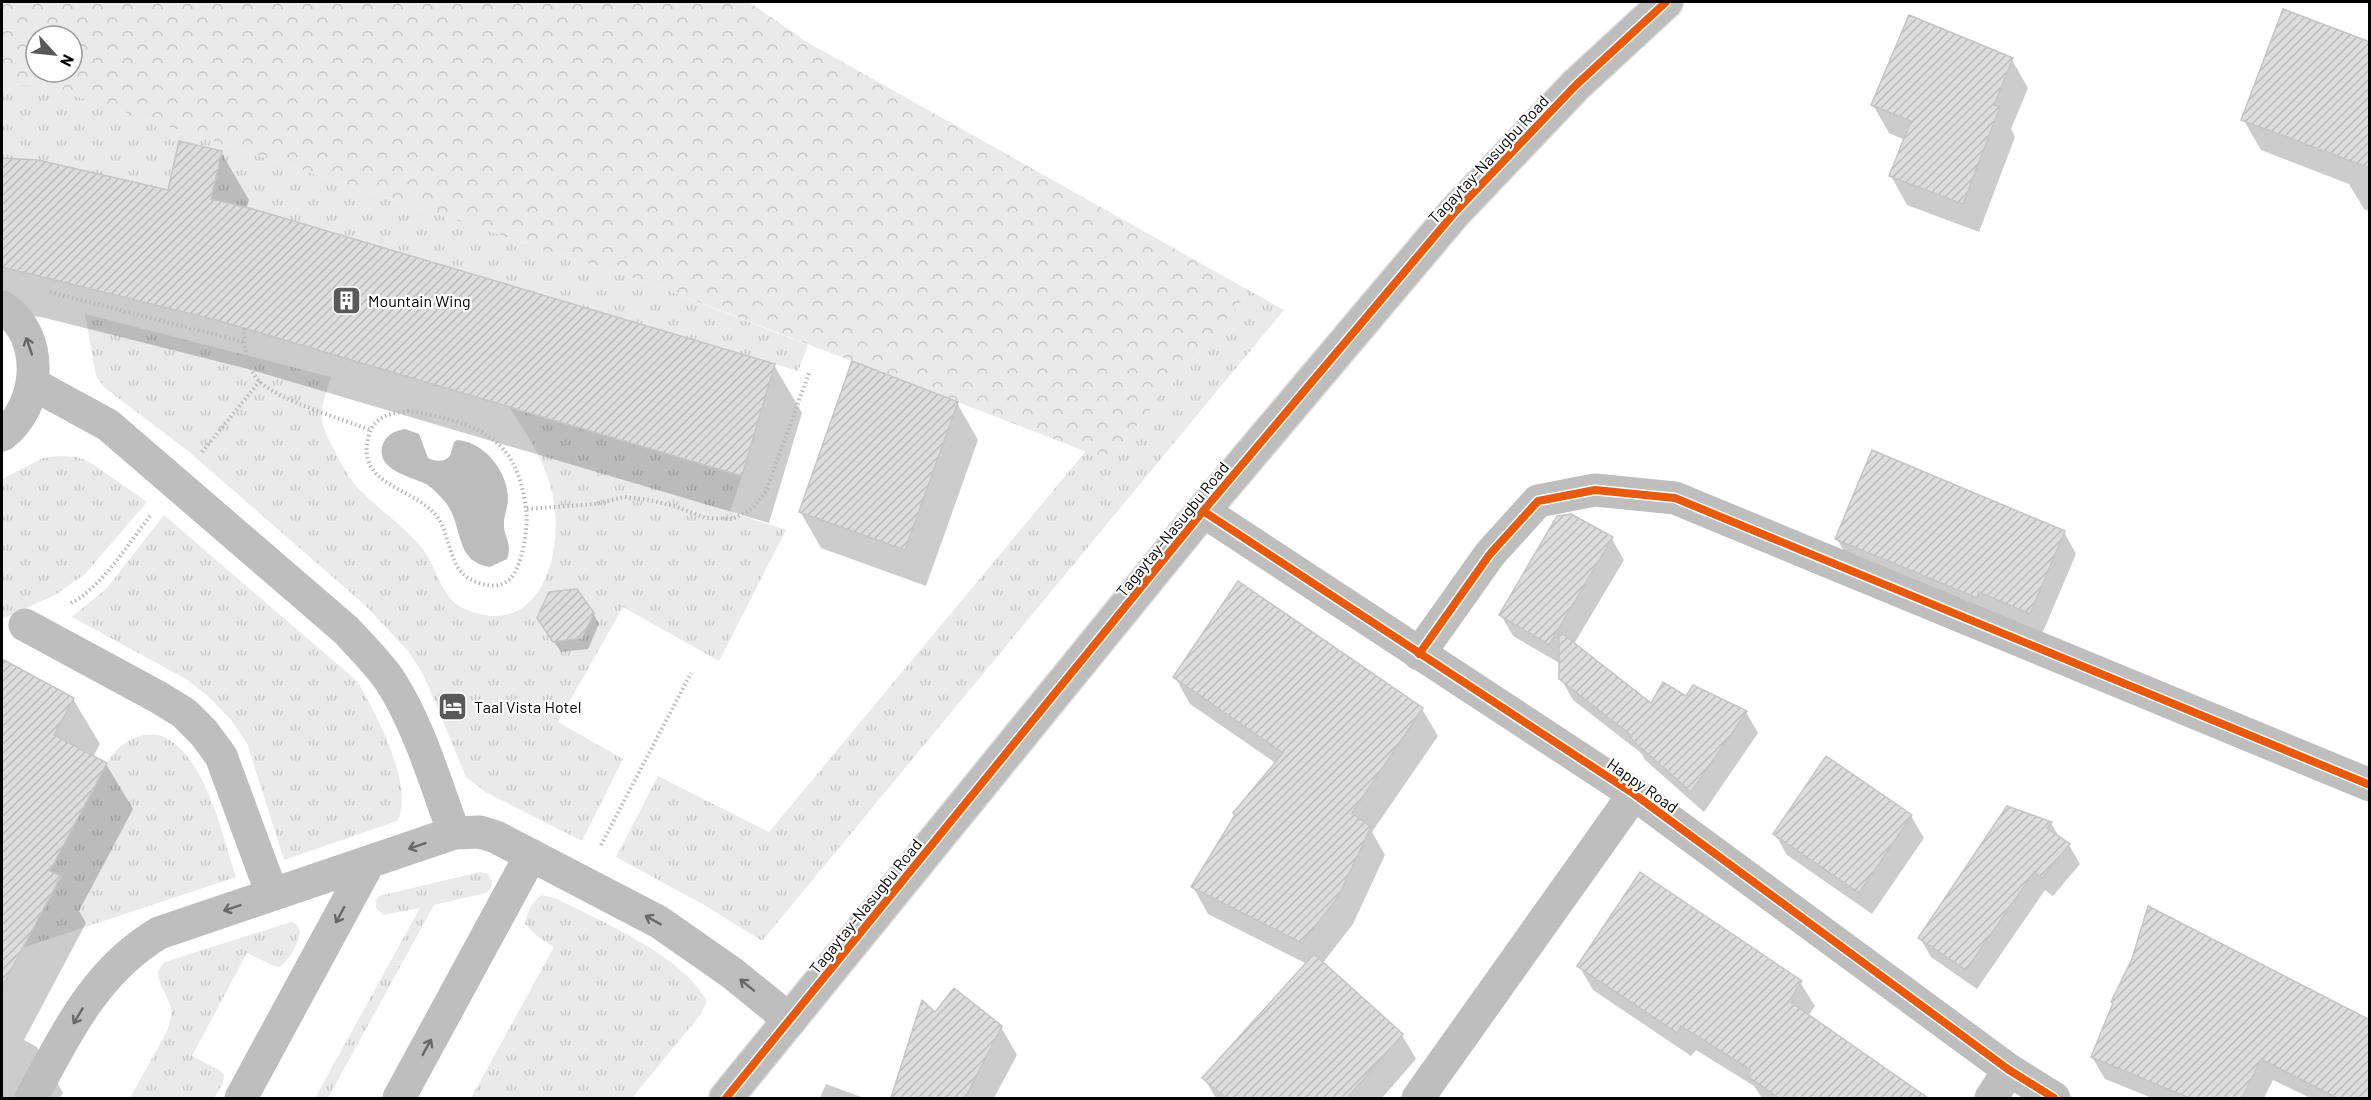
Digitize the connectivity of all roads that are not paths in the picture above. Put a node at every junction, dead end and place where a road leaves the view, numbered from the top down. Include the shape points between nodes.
1 (1666, 2) edge
2 (2, 307) edge
3 (33, 384) junction
4 (2, 435) edge
5 (1203, 511) junction
6 (25, 625) road end
7 (1419, 654) junction
8 (2370, 785) edge
9 (1634, 794) junction
10 (454, 833) junction
11 (531, 855) junction
12 (368, 864) junction
13 (272, 894) junction
14 (790, 1020) junction
15 (2009, 1070) junction
16 (32, 1098) edge
17 (241, 1098) edge
18 (399, 1098) edge
19 (726, 1098) edge
20 (1418, 1098) edge
21 (1991, 1098) edge
22 (2054, 1098) edge

1 - 5 main road, Tagaytay-Nasugbu Road via 1576,85 1455,212
3 -> 2 street via 33,358 24,332
3 - 4 street via 25,409
3 - 10 street via 108,425 369,653 405,708
5 - 7 street, Happy Road
5 - 14 main road, Tagaytay-Nasugbu Road
6 - 13 street via 158,697 184,713 204,733 221,756
7 - 8 street via 1490,554 1538,501 1595,490 1675,498
7 - 9 street, Happy Road
9 - 15 street, Happy Road
9 - 20 street
10 - 11 street via 480,832
10 -> 12 street
14 -> 11 street via 659,922
18 -> 11 street
12 - 13 street
12 -> 17 street
13 -> 16 street via 159,933 136,947 117,964 78,1013
14 - 19 main road, Tagaytay-Nasugbu Road
15 - 21 street
15 - 22 street, Happy Road

